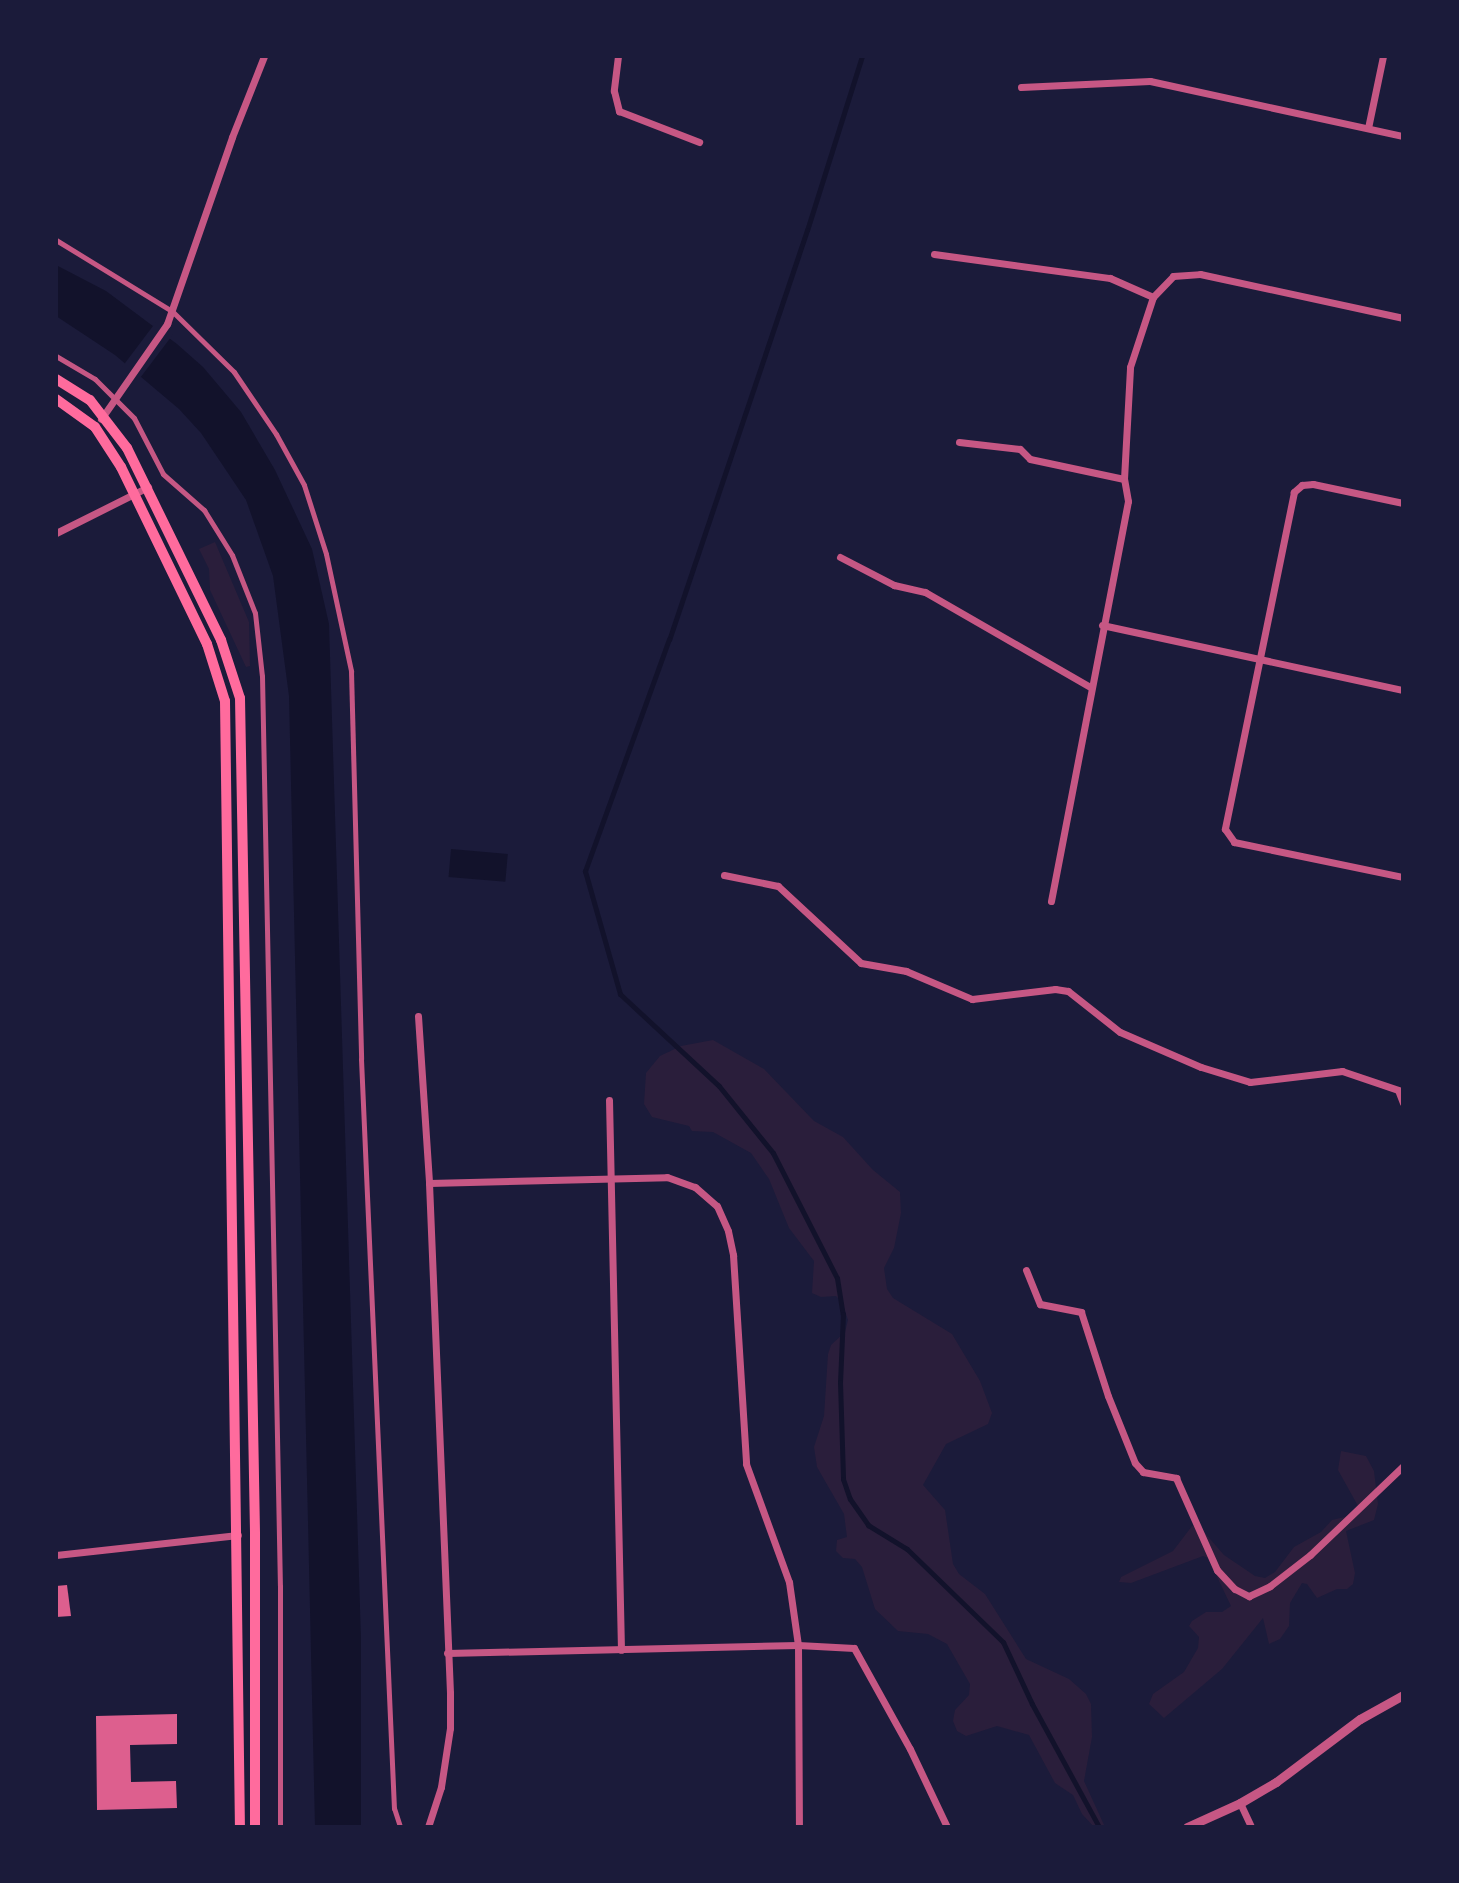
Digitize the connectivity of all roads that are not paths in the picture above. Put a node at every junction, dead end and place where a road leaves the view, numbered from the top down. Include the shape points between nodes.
1 (264, 56) edge
2 (618, 56) edge
3 (1383, 56) edge
4 (1021, 87) dead end
5 (1368, 128) junction
6 (1403, 136) edge
7 (699, 142) dead end
8 (56, 240) edge
9 (934, 254) dead end
10 (1153, 297) junction
11 (172, 311) junction
12 (1403, 318) edge
13 (56, 356) edge
14 (56, 379) edge
15 (118, 397) junction
16 (56, 399) edge
17 (104, 415) junction
18 (95, 427) junction
19 (959, 442) dead end
20 (1124, 479) junction
21 (148, 487) junction
22 (134, 494) junction
23 (1403, 503) edge
24 (56, 533) edge
25 (840, 557) dead end
26 (1102, 625) junction
27 (1259, 660) junction
28 (1090, 687) junction
29 (1403, 690) edge
30 (724, 875) dead end
31 (1403, 877) edge
32 (1051, 901) dead end
33 (418, 1016) dead end
34 (1400, 1090) edge
35 (609, 1100) dead end
36 (1403, 1103) edge
37 (610, 1179) junction
38 (429, 1183) junction
39 (1026, 1270) dead end
40 (1403, 1466) edge
41 (255, 1534) junction
42 (238, 1535) junction
43 (56, 1555) edge
44 (798, 1645) junction
45 (621, 1650) junction
46 (447, 1653) junction
47 (1403, 1695) edge
48 (1240, 1803) junction
49 (240, 1827) edge
50 (255, 1827) edge
51 (280, 1827) edge
52 (400, 1827) edge
53 (428, 1827) edge
54 (799, 1827) edge
55 (947, 1827) edge
56 (1187, 1827) edge
57 (1251, 1827) edge

1 - 11 street
2 - 7 street via 614,91 619,111
3 - 5 street
4 - 5 street via 1150,81
5 - 6 street
8 - 11 street
9 - 10 street via 1110,278
10 - 12 street via 1173,276 1200,274
10 - 20 street via 1130,367
11 - 15 street
11 - 52 street via 234,372 294,466 319,531 351,671 361,1059 394,1808
13 - 15 street
14 - 17 main road
15 - 17 street
15 - 51 street via 163,474 204,510 232,555 255,613 279,1570
16 - 18 main road
17 - 18 street
17 - 21 main road
18 - 22 main road
19 - 20 street via 1020,449 1030,459
20 - 26 street via 1128,501
21 - 22 street
21 - 41 main road via 221,640 241,705
22 - 24 street
22 - 42 main road via 213,658 225,701
23 - 27 street via 1313,484 1294,492
25 - 28 street via 894,585 925,592
26 - 27 street
26 - 28 street
27 - 29 street
27 - 31 street via 1225,829 1228,836 1234,842
28 - 32 street
30 - 34 street via 778,886 861,963 906,971 972,999 1068,991 1120,1032 1250,1082 1342,1071
33 - 38 street
34 - 36 street
35 - 37 street
37 - 38 street
37 - 44 street via 682,1181 707,1196 724,1218 733,1255 746,1464 789,1582
37 - 45 street
38 - 46 street
39 - 40 street via 1040,1304 1081,1312 1135,1463 1143,1472 1176,1478 1217,1570 1235,1589 1249,1596 1270,1586
41 - 42 main road
41 - 50 main road
42 - 43 street
42 - 49 main road
44 - 45 street
44 - 54 street
44 - 55 street via 854,1648
45 - 46 street
46 - 53 street via 450,1728 441,1787
47 - 48 street
48 - 56 street
48 - 57 street

